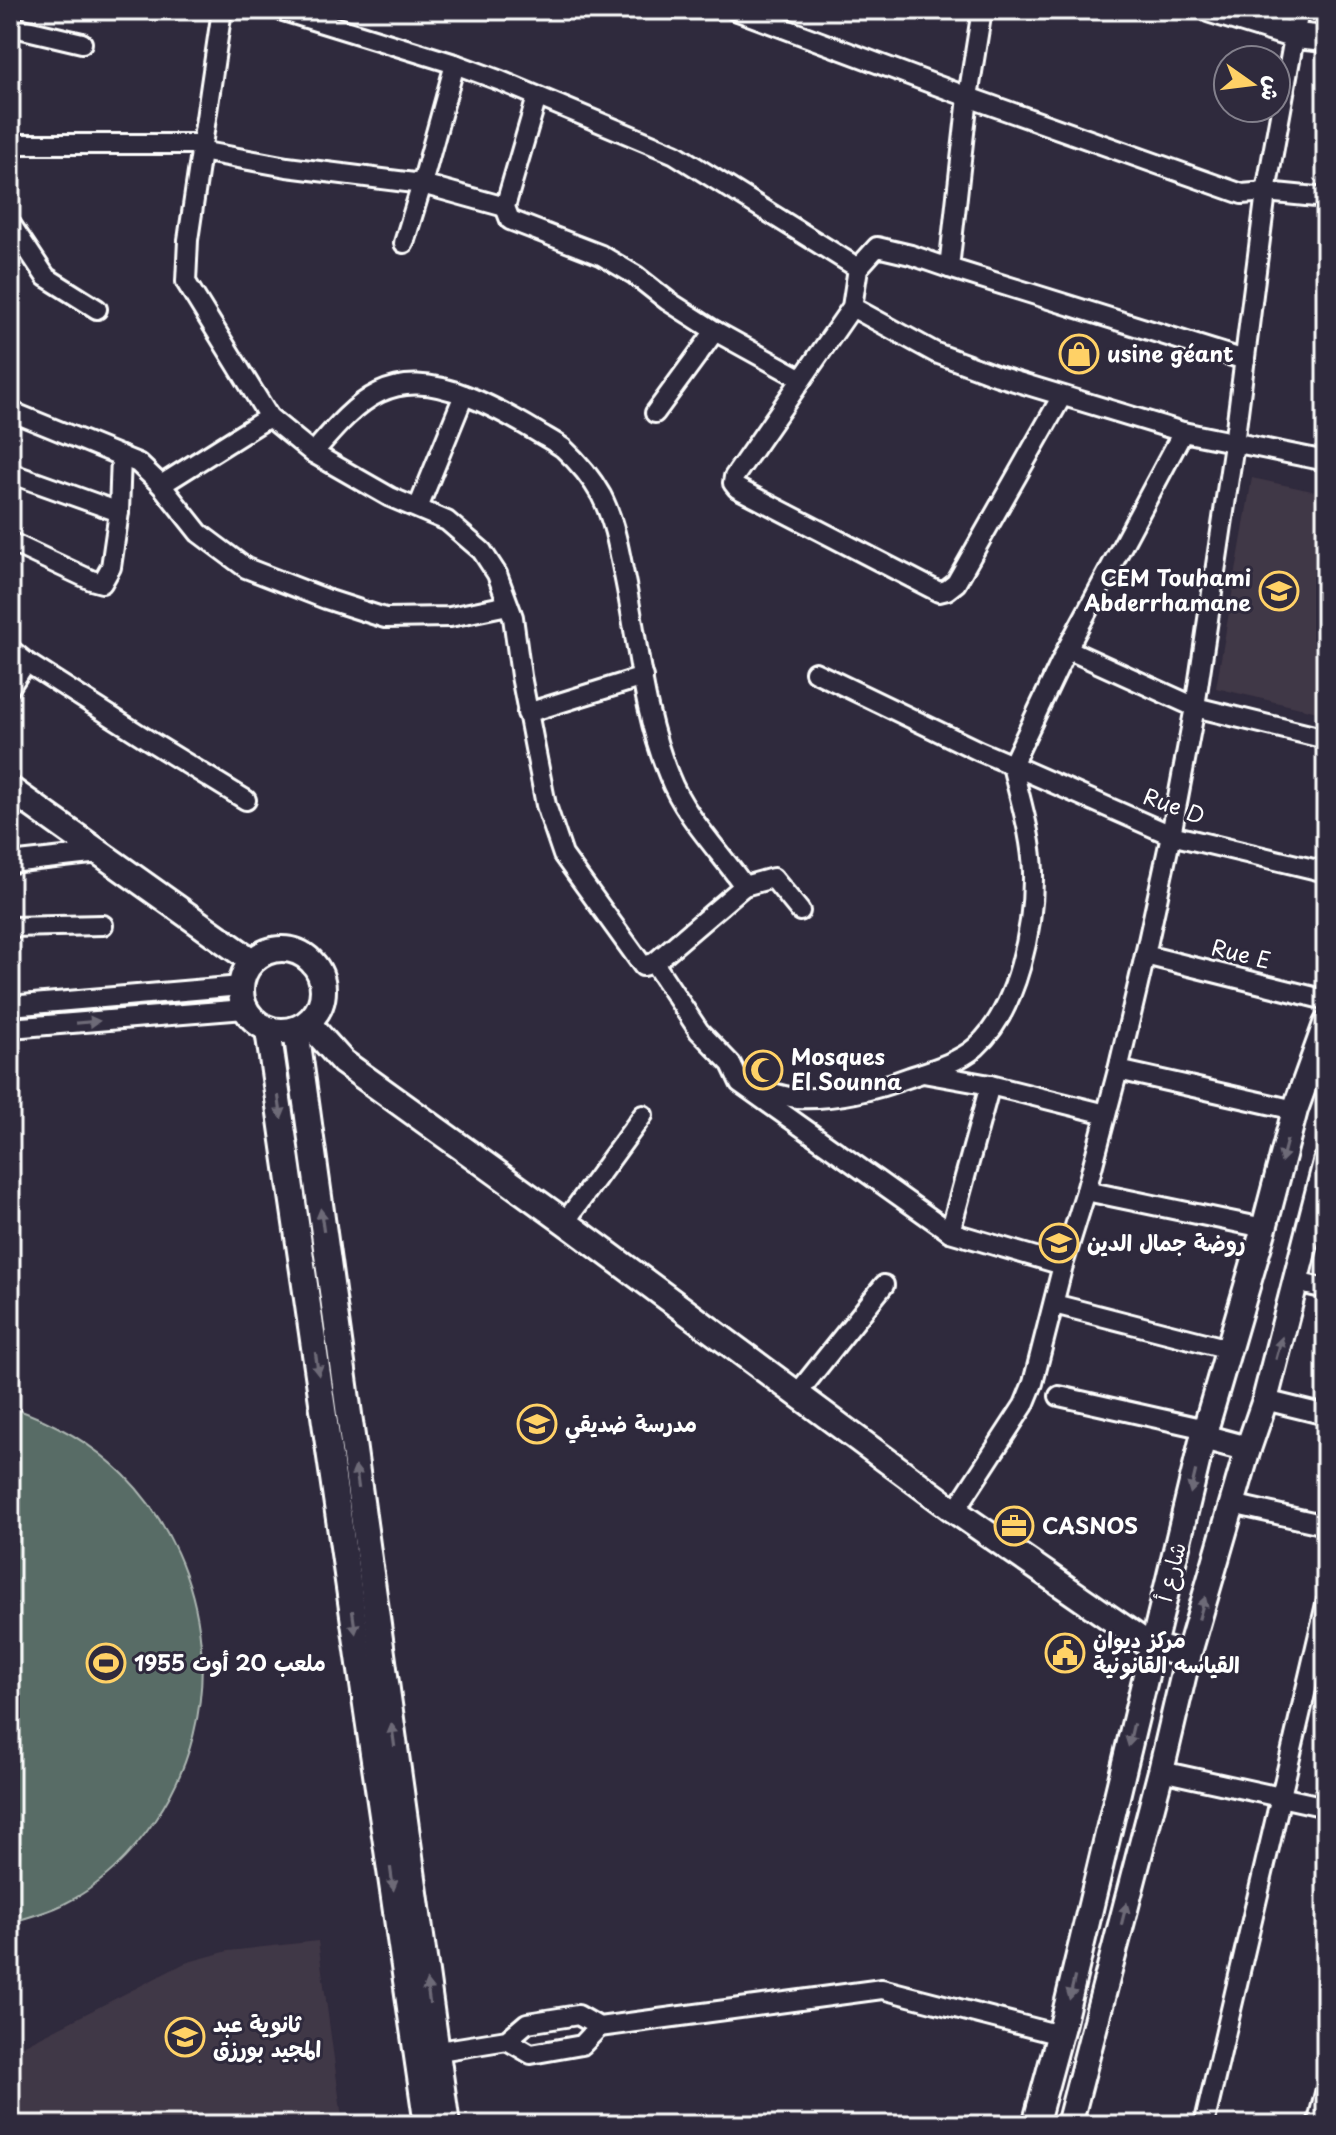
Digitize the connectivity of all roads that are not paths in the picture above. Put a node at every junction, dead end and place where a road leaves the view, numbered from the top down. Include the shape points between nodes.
1 (222, 10) edge
2 (280, 10) edge
3 (735, 10) edge
4 (982, 10) edge
5 (1211, 10) edge
6 (1299, 10) edge
7 (10, 26) edge
8 (1295, 36) junction
9 (1326, 39) edge
10 (82, 43) dead end
11 (455, 64) junction
12 (537, 97) junction
13 (968, 97) junction
14 (10, 144) edge
15 (200, 148) junction
16 (422, 184) junction
17 (1266, 192) junction
18 (1326, 198) edge
19 (505, 207) junction
20 (10, 223) edge
21 (404, 243) dead end
22 (858, 268) junction
23 (949, 268) junction
24 (852, 307) junction
25 (97, 309) dead end
26 (715, 331) junction
27 (1245, 360) junction
28 (802, 379) junction
29 (464, 395) junction
30 (1062, 396) junction
31 (10, 411) edge
32 (655, 413) dead end
33 (269, 417) junction
34 (1183, 432) junction
35 (1234, 444) junction
36 (313, 453) junction
37 (121, 456) junction
38 (1326, 461) edge
39 (10, 473) edge
40 (161, 485) junction
41 (418, 508) junction
42 (119, 512) junction
43 (10, 542) edge
44 (508, 605) junction
45 (10, 649) edge
46 (1067, 649) junction
47 (26, 662) junction
48 (815, 672) dead end
49 (643, 677) junction
50 (10, 687) edge
51 (1195, 707) junction
52 (527, 713) junction
53 (1326, 739) edge
54 (1012, 765) junction
55 (10, 789) edge
56 (246, 800) dead end
57 (1171, 835) junction
58 (100, 853) junction
59 (10, 863) edge
60 (1326, 872) edge
61 (744, 886) junction
62 (800, 911) dead end
63 (103, 925) dead end
64 (10, 927) edge
65 (1145, 955) junction
66 (252, 961) junction
67 (654, 963) junction
68 (243, 998) junction
69 (1326, 1000) edge
70 (10, 1006) edge
71 (1326, 1024) edge
72 (302, 1027) junction
73 (10, 1028) edge
74 (268, 1030) junction
75 (1118, 1070) junction
76 (923, 1073) junction
77 (740, 1083) junction
78 (990, 1085) junction
79 (1295, 1110) junction
80 (1106, 1114) junction
81 (643, 1115) dead end
82 (1326, 1162) edge
83 (1086, 1191) junction
84 (565, 1222) junction
85 (1264, 1228) junction
86 (950, 1232) junction
87 (1063, 1265) junction
88 (1296, 1282) junction
89 (884, 1285) dead end
90 (1326, 1289) edge
91 (1054, 1304) junction
92 (1229, 1349) junction
93 (797, 1394) junction
94 (1059, 1396) dead end
95 (1265, 1400) junction
96 (1326, 1415) edge
97 (1205, 1433) junction
98 (1248, 1449) junction
99 (1232, 1504) junction
100 (955, 1511) junction
101 (1326, 1525) edge
102 (1326, 1604) edge
103 (1152, 1646) junction
104 (1188, 1656) junction
105 (1161, 1771) junction
106 (1281, 1798) junction
107 (1326, 1807) edge
108 (599, 2027) junction
109 (1060, 2035) junction
110 (507, 2040) junction
111 (427, 2053) junction
112 (1326, 2089) edge
113 (427, 2125) edge
114 (447, 2125) edge
115 (1035, 2125) edge
116 (1069, 2125) edge
117 (1204, 2125) edge
118 (1317, 2125) edge

1 - 15 street
2 - 11 street
3 - 13 street
4 - 13 street
5 - 8 street
6 - 8 street
7 - 10 street
8 - 9 street
8 - 17 street
11 - 12 street
11 - 16 street
12 - 19 street
12 - 22 street via 675,154
13 - 17 street via 1242,194
13 - 23 street
14 - 15 street
15 - 16 street via 287,167
15 - 33 street via 186,282
16 - 19 street
16 - 21 street
17 - 18 street
17 - 27 street
19 - 26 street via 510,220 601,255
20 - 25 street via 46,277
22 - 23 street via 877,247
22 - 24 street
23 - 27 street
24 - 28 street
24 - 30 street via 936,353
26 - 28 street
26 - 32 street
27 - 35 street
28 - 30 street via 733,483 939,592 956,583
29 - 36 street via 416,384 391,387 346,415
29 - 41 street
29 - 49 street via 561,446 602,496 615,532
30 - 34 street
31 - 37 street
33 - 36 street
33 - 40 street
34 - 35 street
34 - 46 street
35 - 38 street
35 - 51 street
36 - 41 street
37 - 40 street via 138,463
37 - 42 street
39 - 42 street
40 - 44 street via 199,533 246,568 326,599 385,618 450,617
41 - 44 street via 447,521 482,551
42 - 43 street via 111,567 102,583
44 - 52 street
45 - 47 street
46 - 51 street
46 - 54 street
47 - 50 street
47 - 56 street
48 - 54 street, Rue D
49 - 52 street
49 - 61 street via 669,777
51 - 53 street
51 - 57 street
52 - 67 street via 546,805 563,855 643,966
54 - 57 street, Rue D
54 - 76 street via 1033,872 1017,977 993,1028 976,1047
55 - 58 street
57 - 60 street, Rue D
57 - 65 street
58 - 59 street
58 - 66 street
61 - 62 street via 773,878
61 - 67 street
63 - 64 street
65 - 69 street, Rue E
65 - 75 street
66 - 68 street via 244,973
66 - 72 street via 263,953 290,949 313,962 324,987 322,1001
67 - 77 street
68 - 70 street
73 -> 68 street
68 - 74 street via 251,1018
71 - 79 street, شارع أ
72 - 74 street
72 - 84 street
111 -> 72 street
74 -> 111 street
75 - 79 street
75 - 80 street
76 - 77 street via 866,1092 796,1098
76 - 78 street
77 - 86 street
78 - 80 street
78 - 86 street
79 -> 85 street, شارع أ
80 - 83 street
81 - 84 street
82 - 88 street, شارع أ
83 - 85 street
83 - 87 street
84 - 93 street
85 - 92 street, شارع أ
86 - 87 street
87 - 91 street
88 - 90 street
95 -> 88 street, شارع أ
89 - 93 street
91 - 92 street
91 - 100 street via 1024,1405
92 - 97 street, شارع أ
93 - 100 street
94 - 97 street
95 - 96 street
95 - 98 street, شارع أ
97 - 98 street
97 -> 103 street, شارع أ
98 - 99 street, شارع أ
99 - 101 street
104 -> 99 street, شارع أ
100 - 103 street
102 - 106 street
103 - 104 street
103 -> 109 street, شارع أ
104 - 105 street, شارع أ
105 - 106 street
116 -> 105 street, شارع أ
106 - 107 street
106 - 117 street
108 - 109 street via 882,1989
108 - 110 street via 578,2015 527,2023
108 - 110 street via 582,2045 531,2054
109 - 115 street, شارع أ
110 - 111 street
111 - 113 street
111 - 114 street
112 - 118 street

